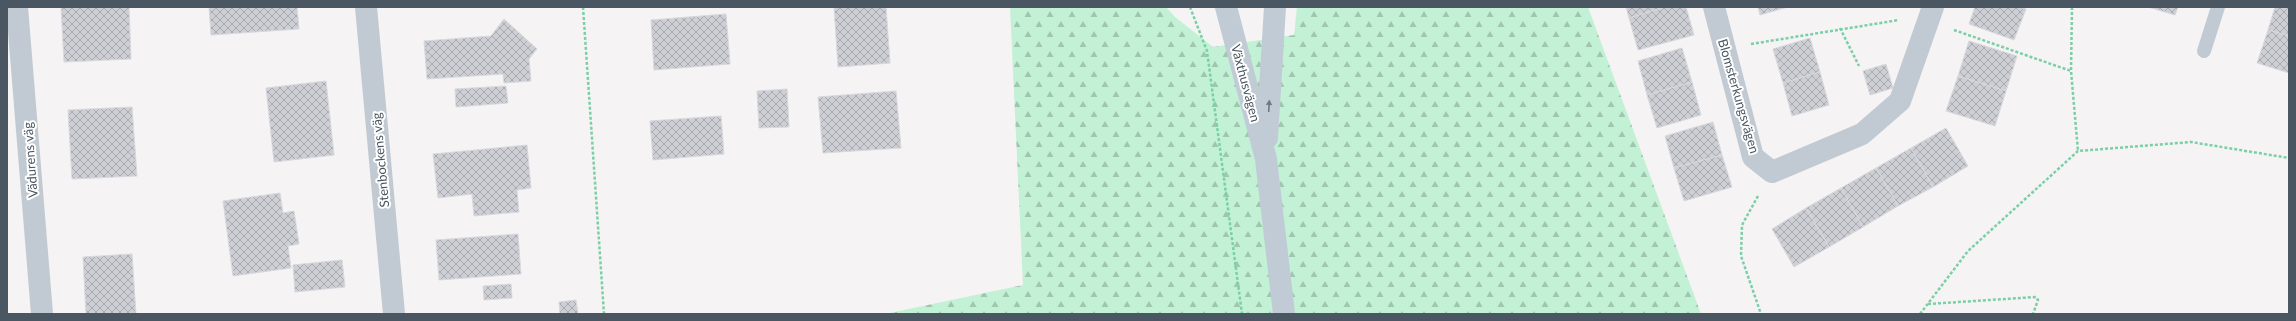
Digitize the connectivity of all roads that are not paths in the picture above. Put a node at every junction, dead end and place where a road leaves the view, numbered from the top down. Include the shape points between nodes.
1 (17, 7) edge
2 (366, 7) edge
3 (1226, 7) edge
4 (1275, 7) edge
5 (1714, 7) edge
6 (2218, 7) edge
7 (1930, 14) edge
8 (2204, 51) dead end
9 (1266, 159) junction
10 (42, 314) edge
11 (394, 314) edge
12 (1284, 314) edge

1 - 10 street, Vädurens väg
2 - 11 street, Stenbockens väg
3 - 9 street, Växthusvägen
9 -> 4 street, Växthusvägen
5 - 7 street, Blomsterkungsvägen via 1753,157 1772,172 1862,134 1900,101
6 - 8 lane
9 - 12 street, Växthusvägen

